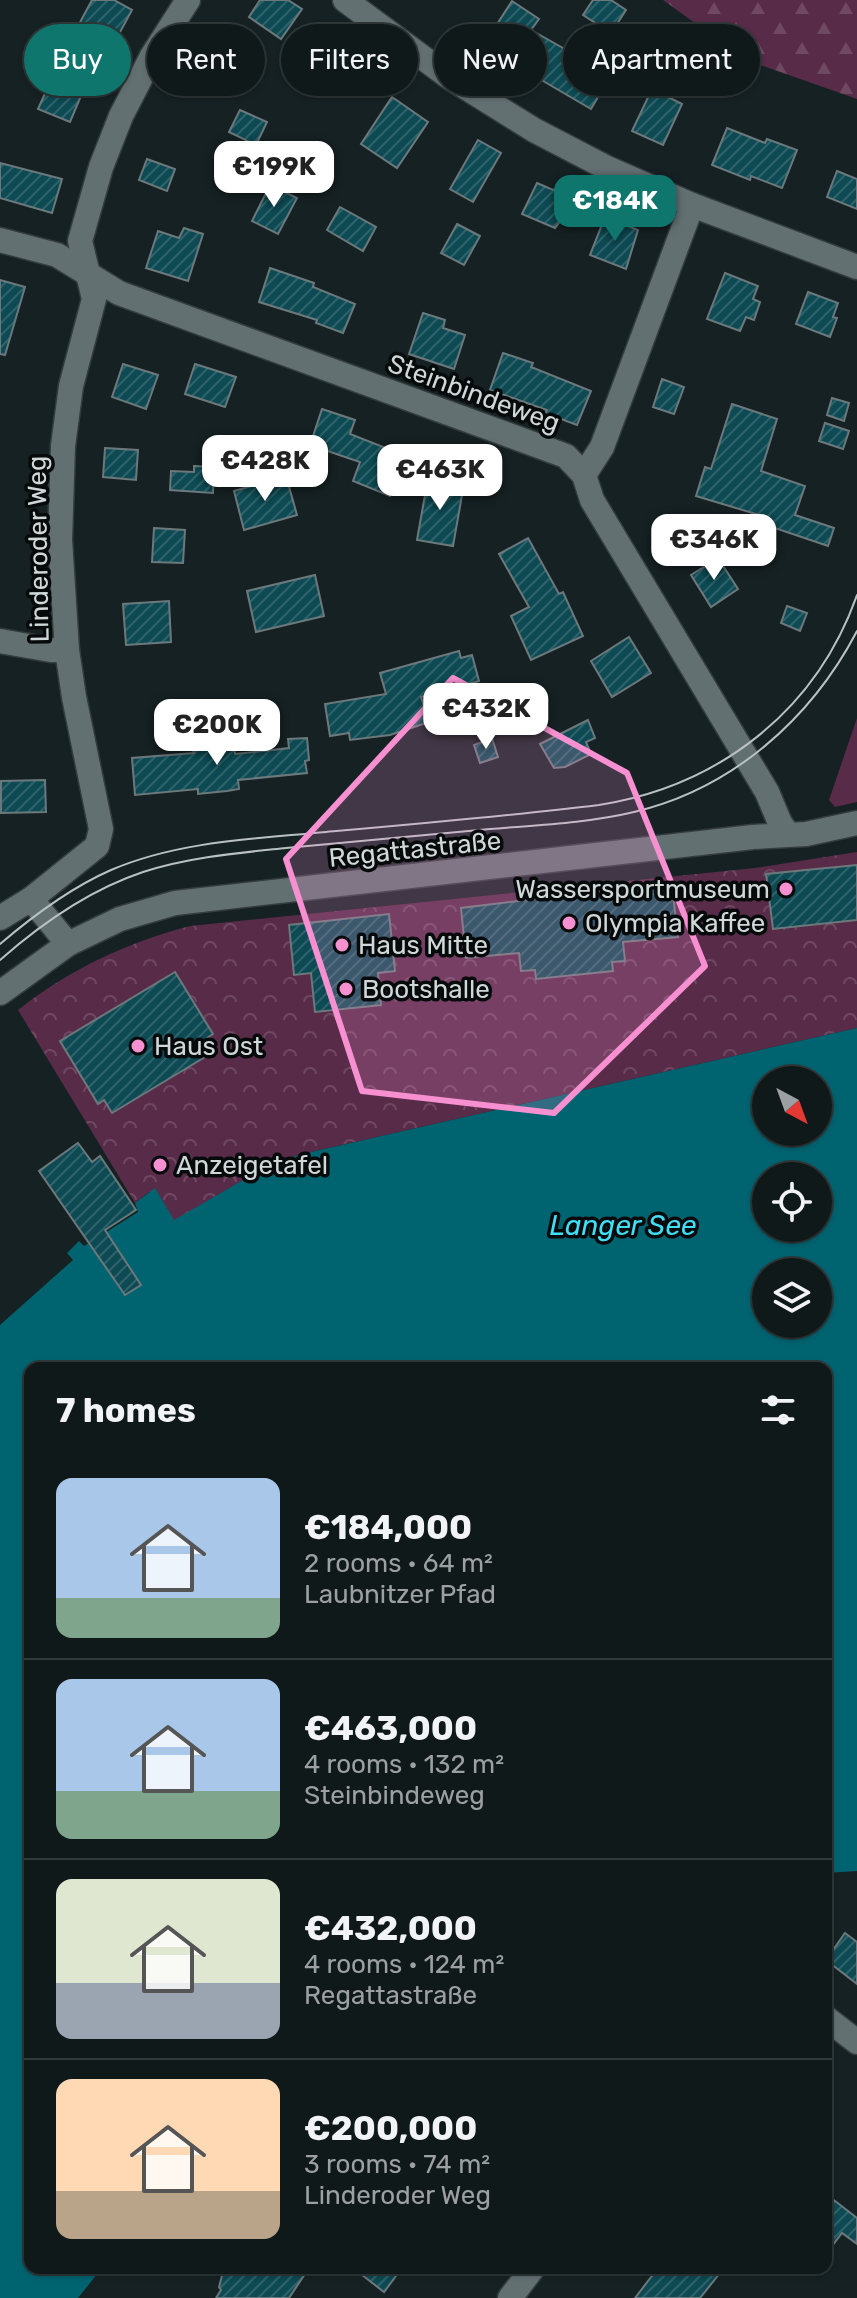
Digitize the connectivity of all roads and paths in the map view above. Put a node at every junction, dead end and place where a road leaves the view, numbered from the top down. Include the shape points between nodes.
1 (188, 0) edge
2 (345, 0) edge
3 (692, 205) junction
4 (0, 240) edge
5 (857, 267) edge
6 (88, 274) junction
7 (584, 475) junction
8 (0, 641) edge
9 (67, 650) junction
10 (857, 823) edge
11 (788, 834) junction
12 (31, 899) junction
13 (0, 918) edge
14 (68, 944) junction
15 (0, 993) edge
16 (832, 2023) edge
17 (857, 2042) edge
18 (530, 2274) edge
19 (517, 2296) edge

1 - 6 street, Linderoder Weg via 152,56 101,167 80,241
2 - 3 street via 449,77 534,130
3 - 5 street
3 - 7 street via 602,447
4 - 6 street, Steinbindeweg via 57,255
6 - 7 street, Steinbindeweg via 119,293 566,456
6 - 9 street, Linderoder Weg via 94,299 71,386 63,446 60,540
7 - 11 street via 592,500
8 - 9 street
9 - 12 street, Linderoder Weg via 101,829 97,846
10 - 11 street, Regattastraße
11 - 14 street, Regattastraße via 175,903 120,919
12 - 13 street, Linderoder Weg
12 - 14 street
14 - 15 street, Regattastraße
16 - 17 street
18 - 19 street

